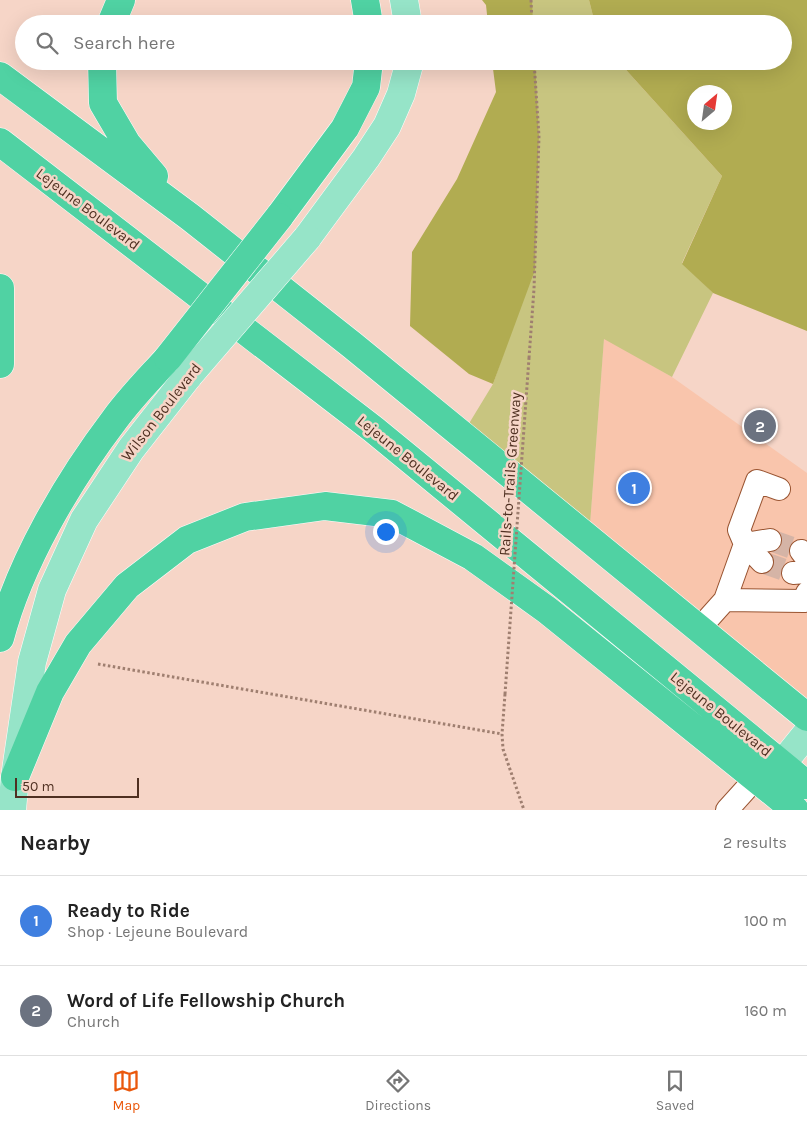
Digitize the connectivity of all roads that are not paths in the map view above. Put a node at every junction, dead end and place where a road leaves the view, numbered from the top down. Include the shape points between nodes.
1 (121, 0) edge
2 (365, 0) edge
3 (404, 0) edge
4 (115, 15) edge
5 (368, 15) edge
6 (406, 15) edge
7 (102, 70) edge
8 (368, 70) edge
9 (408, 70) edge
10 (0, 76) edge
11 (0, 142) edge
12 (190, 217) junction
13 (0, 288) edge
14 (0, 364) edge
15 (778, 489) dead end
16 (770, 540) tunnel mouth
17 (745, 544) junction
18 (762, 562) tunnel mouth
19 (807, 593) edge
20 (725, 600) junction
21 (699, 629) junction
22 (0, 638) edge
23 (807, 718) edge
24 (807, 733) edge
25 (782, 764) junction
26 (15, 777) junction
27 (755, 779) junction
28 (807, 785) edge
29 (12, 810) edge
30 (727, 810) edge
31 (795, 810) edge

1 - 4 highway
2 - 5 highway
3 - 6 main road
7 - 12 highway via 104,103 127,144
8 - 22 highway, bridge via 366,87 345,128 168,358 116,418 70,484 34,551 7,612
9 - 26 main road, Wilson Boulevard, bridge via 387,126 366,158 307,238 189,375 131,449 84,520 52,590 32,662
10 - 12 highway
11 - 25 highway, Lejeune Boulevard via 373,429
12 - 21 highway
13 - 14 highway
15 - 17 lane via 757,481 739,530
16 - 17 lane
17 - 18 lane
17 - 20 lane
19 - 20 lane via 804,601
20 - 21 lane
21 - 23 highway
24 - 25 main road
25 - 28 highway, Lejeune Boulevard
26 - 27 highway via 50,692 78,644 127,586 187,540 245,517 325,506 392,514 473,557 547,610
26 - 29 main road, Wilson Boulevard
27 - 30 lane
27 - 31 highway

